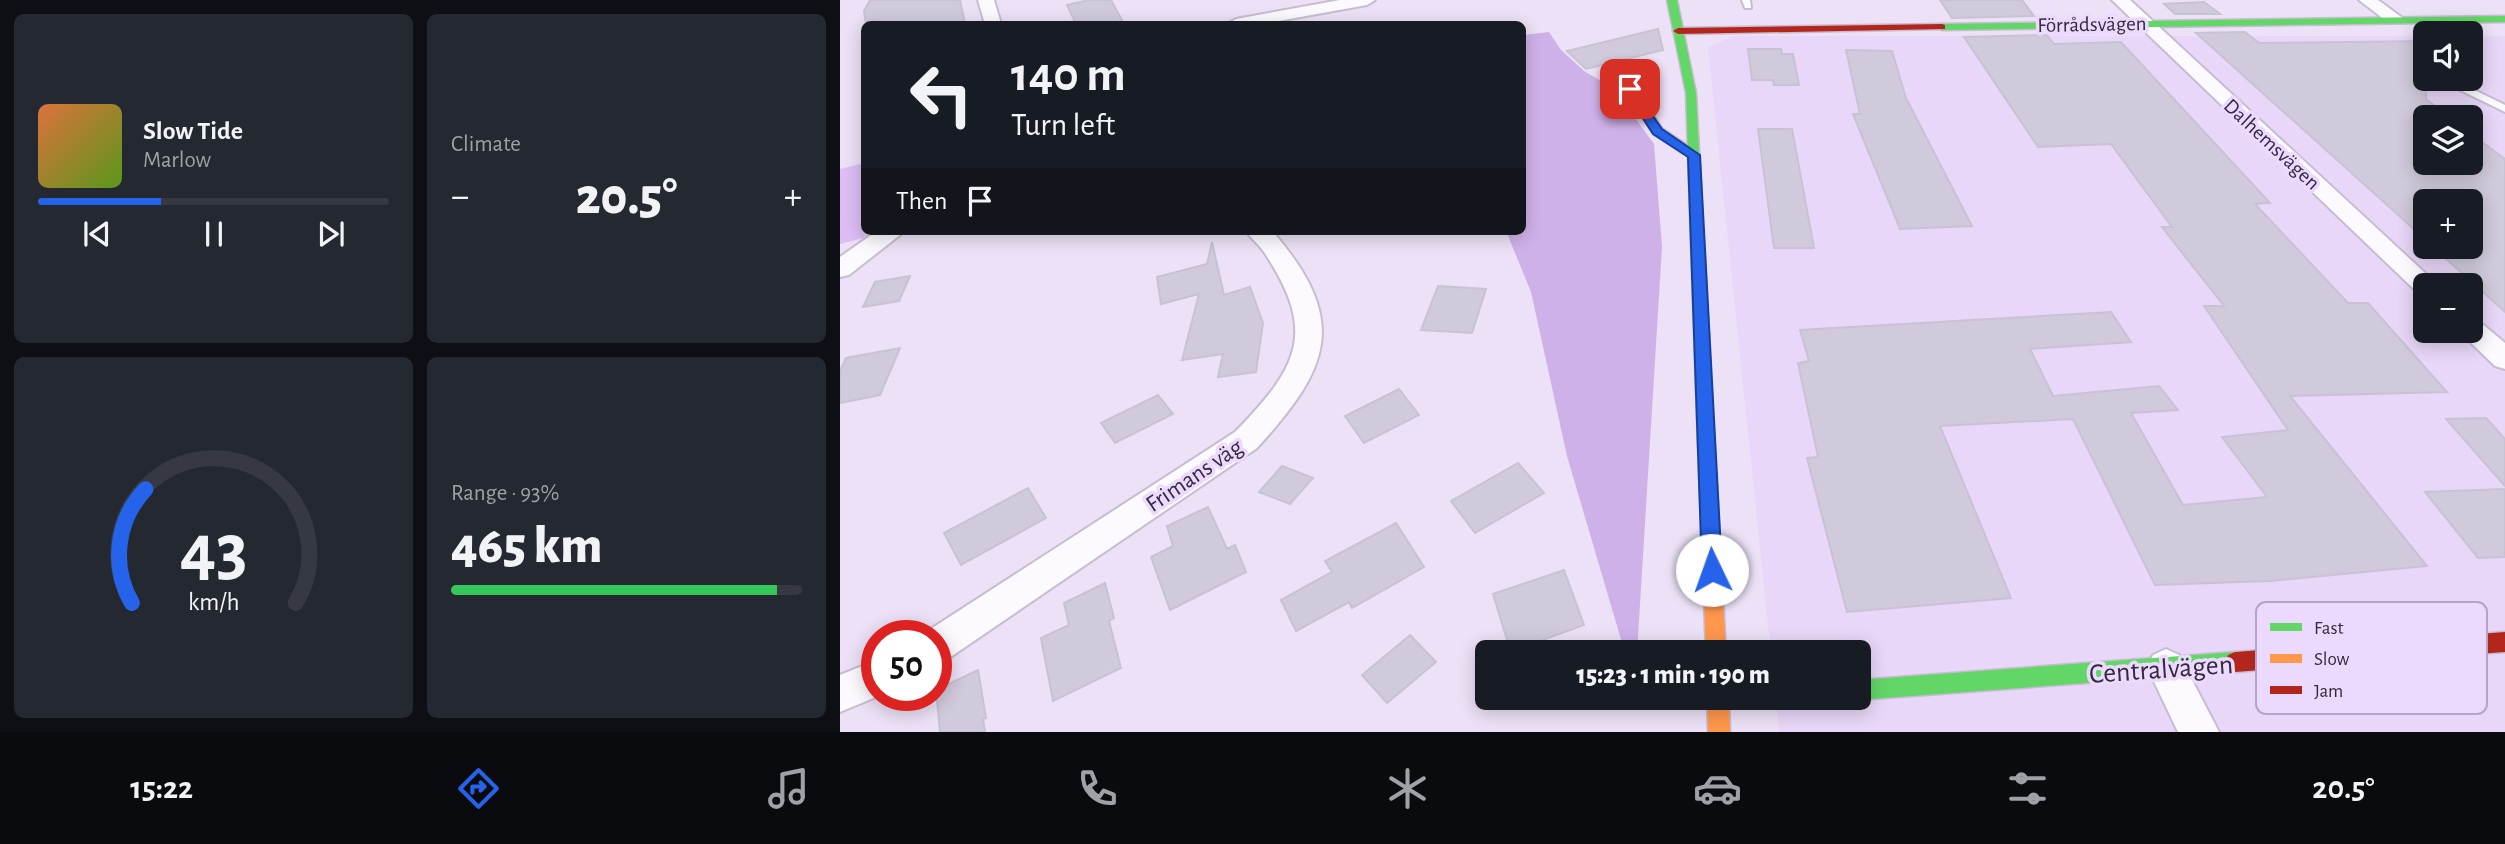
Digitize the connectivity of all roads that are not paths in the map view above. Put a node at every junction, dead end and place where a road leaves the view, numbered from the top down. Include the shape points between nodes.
1 (986, 0) edge
2 (1367, 0) edge
3 (1672, 0) edge
4 (2120, 0) edge
5 (2367, 0) edge
6 (2395, 19) junction
7 (2505, 19) edge
8 (992, 21) edge
9 (1252, 21) edge
10 (2144, 24) junction
11 (1678, 31) junction
12 (1616, 68) dead end
13 (2469, 91) edge
14 (2505, 109) edge
15 (1694, 155) junction
16 (887, 235) edge
17 (1261, 235) edge
18 (840, 269) edge
19 (2413, 274) edge
20 (2483, 339) edge
21 (2505, 359) edge
22 (952, 635) edge
23 (1715, 640) edge
24 (2505, 642) edge
25 (2487, 643) edge
26 (2256, 660) edge
27 (2166, 667) junction
28 (861, 685) edge
29 (1871, 689) edge
30 (840, 694) edge
31 (2199, 732) edge

1 - 8 street
2 - 9 street
3 - 11 street
4 - 10 street, Dalhemsvägen
5 - 6 street
6 - 7 street, Förrådsvägen
6 - 10 street, Förrådsvägen
10 - 11 street, Förrådsvägen
10 - 19 street, Dalhemsvägen
11 - 15 street via 1691,93
12 - 15 lane via 1658,131
13 - 14 lane
15 - 23 street
16 - 18 street
17 - 22 street, Frimans väg via 1294,278 1310,311 1310,342 1284,401 1247,440
20 - 21 street
24 - 25 street, Centralvägen
26 - 27 street, Centralvägen
27 - 29 street, Centralvägen
27 - 31 street
28 - 30 street

